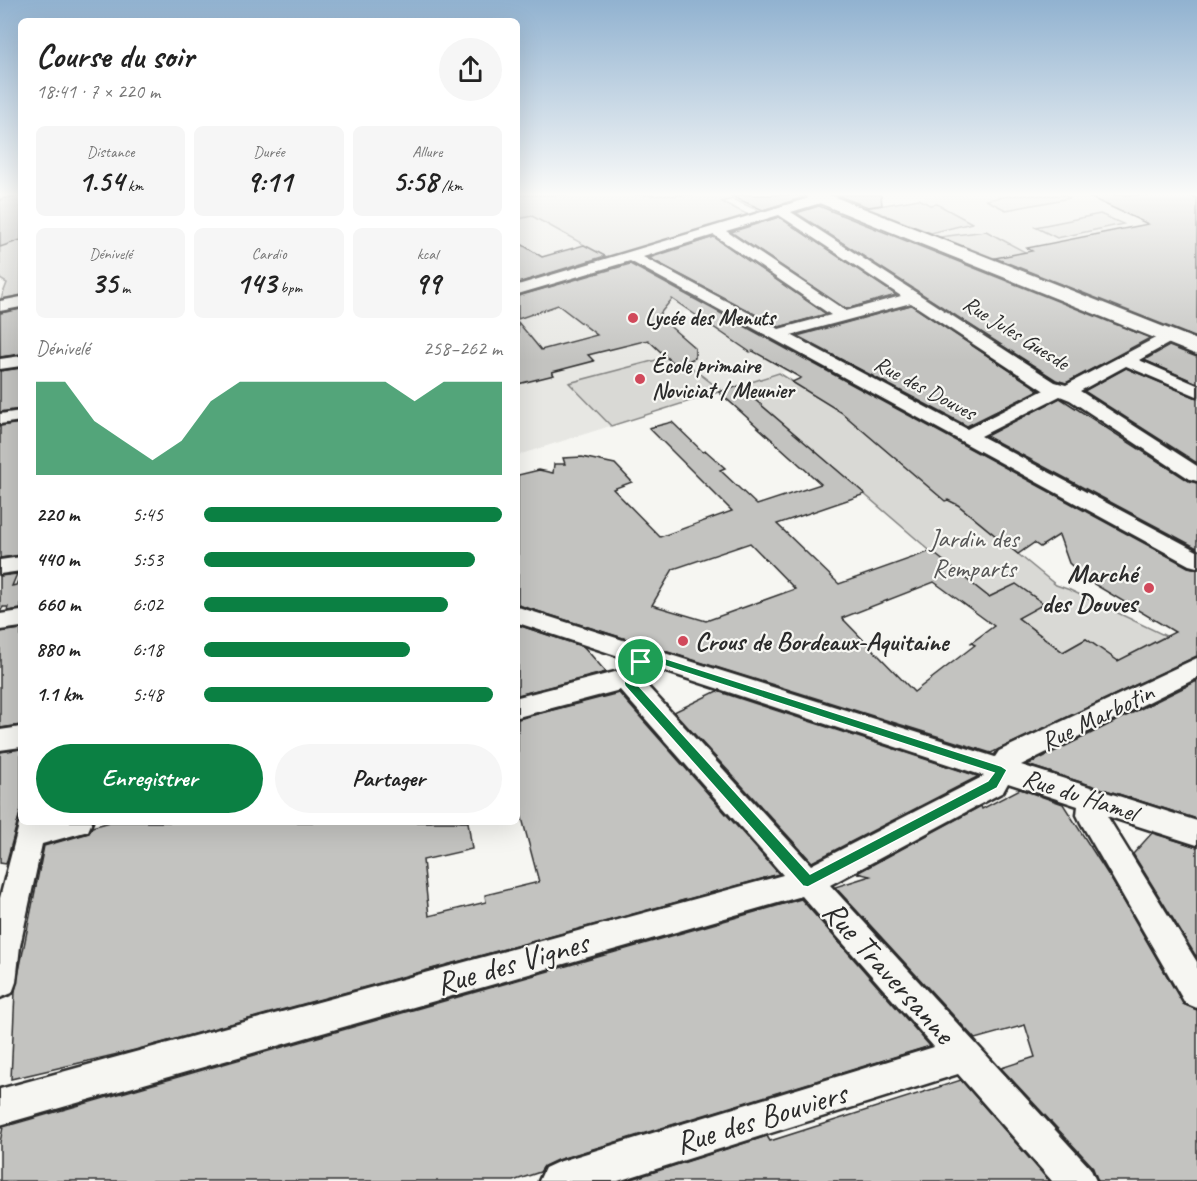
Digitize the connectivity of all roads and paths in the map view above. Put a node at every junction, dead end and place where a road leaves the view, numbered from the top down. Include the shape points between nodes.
1 (650, 250) edge
2 (745, 250) edge
3 (842, 250) edge
4 (953, 250) edge
5 (631, 256) junction
6 (523, 289) edge
7 (915, 297) junction
8 (18, 303) edge
9 (0, 306) edge
10 (843, 316) junction
11 (778, 334) junction
12 (1169, 337) junction
13 (1197, 348) edge
14 (1125, 360) junction
15 (18, 361) edge
16 (0, 364) edge
17 (1062, 390) junction
18 (1197, 391) edge
19 (18, 416) edge
20 (0, 419) edge
21 (968, 436) junction
22 (1197, 475) edge
23 (1197, 560) edge
24 (18, 564) edge
25 (0, 567) edge
26 (520, 616) edge
27 (18, 619) edge
28 (0, 622) edge
29 (645, 656) junction
30 (1197, 667) edge
31 (629, 683) junction
32 (520, 706) edge
33 (18, 738) edge
34 (0, 740) edge
35 (1001, 770) junction
36 (1093, 800) junction
37 (55, 825) edge
38 (32, 828) edge
39 (1197, 833) edge
40 (808, 881) junction
41 (2, 946) edge
42 (0, 982) edge
43 (1197, 992) edge
44 (964, 1055) junction
45 (0, 1107) edge
46 (558, 1181) edge
47 (1077, 1181) edge

1 - 5 street
2 - 10 street
3 - 7 street, Rue Jules Guesde
4 - 12 main road
5 - 6 street
5 - 11 street, Rue des Douves
7 - 10 street
7 - 17 street, Rue Jules Guesde via 1049,386
8 - 9 street
10 - 11 street
11 - 21 street, Rue des Douves
12 - 13 main road
12 - 14 street
14 - 17 street
14 - 18 street
15 - 16 street
17 - 21 street
17 - 22 street, Rue Jules Guesde
19 - 20 street
21 - 23 street, Rue des Douves
24 - 25 street
26 - 29 street, Rue du Hamel
27 - 28 street
29 - 31 street
29 - 35 street, Rue du Hamel
30 - 35 street, Rue Marbotin via 1008,759
31 - 32 street via 619,680
31 - 40 street, Rue Traversanne
33 - 34 street
35 - 36 street, Rue du Hamel
35 - 40 street, Rue des Vignes via 993,784
36 - 39 street, Rue du Hamel
36 - 43 street via 1091,815
37 - 38 street
38 - 41 street
40 - 44 street, Rue Traversanne
40 - 45 street, Rue des Vignes
41 - 42 street
44 - 46 street, Rue des Bouviers
44 - 47 street, Rue Traversanne

